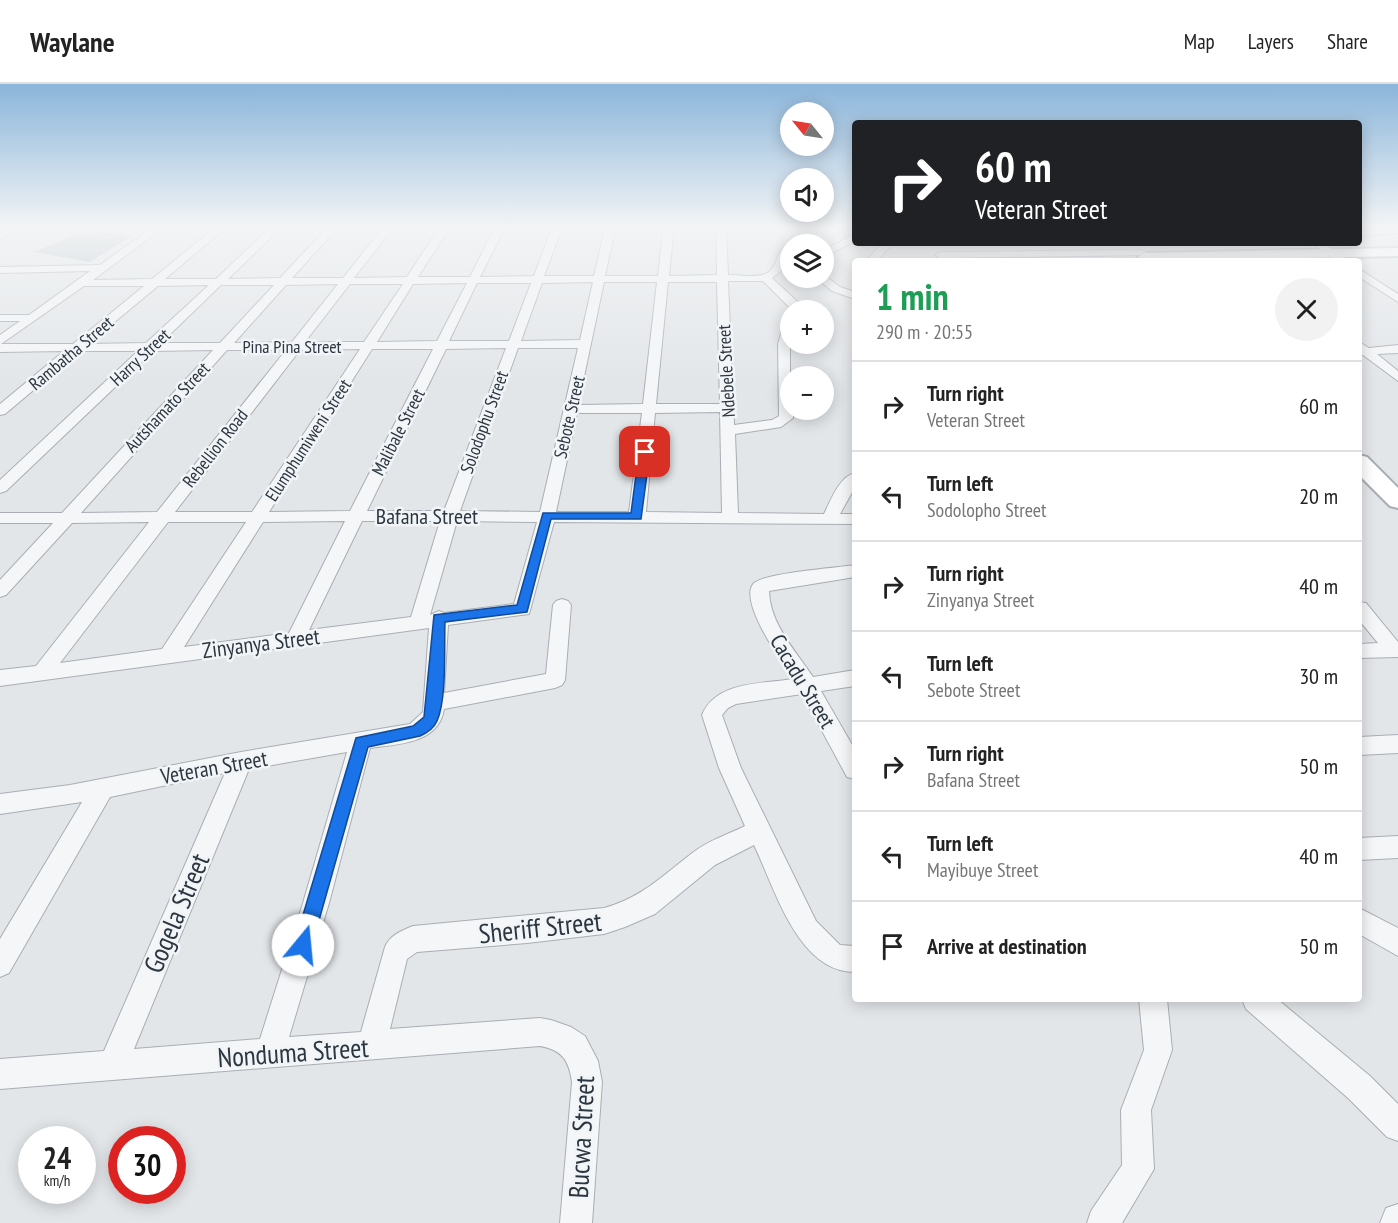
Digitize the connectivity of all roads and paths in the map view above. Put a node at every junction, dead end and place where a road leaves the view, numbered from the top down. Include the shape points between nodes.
1 (86, 278) edge
2 (160, 278) edge
3 (224, 278) edge
4 (285, 278) edge
5 (759, 278) edge
6 (766, 278) edge
7 (1368, 278) edge
8 (721, 279) junction
9 (348, 280) junction
10 (411, 280) junction
11 (473, 280) junction
12 (536, 280) junction
13 (601, 280) junction
14 (663, 280) junction
15 (282, 281) junction
16 (79, 283) junction
17 (154, 283) junction
18 (219, 283) junction
19 (834, 288) edge
20 (852, 295) edge
21 (1398, 299) edge
22 (791, 300) edge
23 (0, 318) edge
24 (31, 318) junction
25 (0, 341) edge
26 (585, 344) junction
27 (296, 345) junction
28 (223, 346) junction
29 (369, 346) junction
30 (441, 346) junction
31 (511, 346) junction
32 (150, 347) junction
33 (0, 348) edge
34 (77, 348) junction
35 (1362, 349) edge
36 (1398, 349) edge
37 (1362, 350) edge
38 (785, 354) edge
39 (1398, 377) edge
40 (650, 408) junction
41 (728, 408) junction
42 (570, 409) junction
43 (0, 411) edge
44 (729, 430) junction
45 (1362, 465) edge
46 (852, 481) edge
47 (0, 488) edge
48 (1395, 494) edge
49 (162, 516) junction
50 (260, 516) junction
51 (450, 516) junction
52 (547, 516) junction
53 (637, 516) junction
54 (66, 517) junction
55 (355, 517) junction
56 (0, 518) edge
57 (730, 518) junction
58 (830, 518) junction
59 (852, 519) edge
60 (852, 571) edge
61 (0, 591) edge
62 (562, 605) dead end
63 (522, 609) joint
64 (1362, 611) edge
65 (439, 618) junction
66 (419, 621) junction
67 (295, 639) junction
68 (1396, 650) edge
69 (1362, 651) edge
70 (169, 654) junction
71 (42, 672) junction
72 (0, 678) edge
73 (852, 679) edge
74 (808, 686) junction
75 (434, 703) junction
76 (361, 742) junction
77 (1398, 744) edge
78 (1362, 746) edge
79 (241, 761) junction
80 (852, 765) edge
81 (103, 788) junction
82 (0, 804) edge
83 (760, 830) junction
84 (1398, 847) edge
85 (1362, 849) edge
86 (1362, 922) edge
87 (1398, 943) edge
88 (852, 959) edge
89 (0, 964) edge
90 (1153, 1002) edge
91 (1260, 1002) edge
92 (372, 1046) junction
93 (270, 1052) junction
94 (580, 1052) joint
95 (112, 1066) junction
96 (0, 1074) edge
97 (1398, 1126) edge
98 (576, 1223) edge
99 (1103, 1223) edge

1 - 16 street
2 - 17 street, Rambatha Street
3 - 18 street, Harry Street
4 - 15 street, Autshamato Street
5 - 8 street
6 - 22 street
7 - 21 street
8 - 14 street
8 - 41 street, Ndebele Street
9 - 10 street
9 - 15 street
9 - 27 street, Rebellion Road
10 - 11 street
10 - 29 street, Elumphumiweni Street
11 - 12 street
11 - 30 street, Malibale Street
12 - 13 street
12 - 31 street, Solodophu Street
13 - 14 street
13 - 26 street, Sebote Street
14 - 40 street
15 - 18 street
15 - 28 street, Autshamato Street
16 - 17 street
16 - 24 street
17 - 18 street
17 - 34 street, Rambatha Street
18 - 32 street, Harry Street
19 - 20 street
23 - 24 street
24 - 25 street
26 - 31 street, Pina Pina Street
26 - 42 street, Sebote Street
27 - 28 street, Pina Pina Street
27 - 29 street, Pina Pina Street
27 - 49 street, Rebellion Road
28 - 32 street, Pina Pina Street
28 - 54 street, Autshamato Street
29 - 30 street, Pina Pina Street
29 - 50 street, Elumphumiweni Street
30 - 31 street, Pina Pina Street
30 - 55 street, Malibale Street
31 - 51 street, Solodophu Street
32 - 34 street, Pina Pina Street
32 - 47 street, Harry Street
33 - 34 street, Pina Pina Street
34 - 43 street, Rambatha Street
35 - 36 street
37 - 39 street
38 - 44 street via 786,418 776,424
40 - 41 street
40 - 42 street
40 - 53 street
41 - 44 street, Ndebele Street
42 - 52 street, Sebote Street
44 - 57 street, Ndebele Street
45 - 48 street
46 - 58 street
49 - 50 street, Bafana Street
49 - 54 street, Bafana Street
49 - 71 street, Rebellion Road
50 - 55 street, Bafana Street
50 - 70 street, Elumphumiweni Street
51 - 52 street, Bafana Street
51 - 55 street, Bafana Street
51 - 66 street, Solodophu Street
52 - 53 street, Bafana Street
52 - 63 street, Sebote Street
53 - 57 street, Bafana Street
54 - 56 street, Bafana Street
54 - 61 street, Autshamato Street
55 - 67 street, Malibale Street
57 - 58 street, Bafana Street
58 - 59 street, Bafana Street
60 - 74 street, Cacadu Street via 768,583 760,588 760,602 770,628
62 - 75 street via 555,680
63 - 65 street, Zinyanya Street
64 - 68 street
65 - 66 street, Zinyanya Street
65 - 75 street
66 - 67 street, Zinyanya Street
67 - 70 street, Zinyanya Street
68 - 69 street
70 - 71 street, Zinyanya Street
71 - 72 street, Zinyanya Street
73 - 74 street
74 - 80 street, Cacadu Street
74 - 83 street via 734,696 715,706 712,715 730,768
75 - 76 street, Veteran Street via 433,713 422,728
76 - 79 street, Veteran Street
76 - 93 street
77 - 78 street
79 - 81 street, Veteran Street
79 - 95 street, Gogela Street
81 - 82 street, Veteran Street
81 - 89 street
83 - 88 street via 807,930 831,954
83 - 92 street, Sheriff Street via 721,848 646,905 625,915 604,921 405,942 394,956
84 - 85 street
86 - 87 street
90 - 99 street via 1158,1050 1136,1110 1138,1169
91 - 97 street via 1359,1087
92 - 93 street, Nonduma Street
92 - 94 street, Nonduma Street via 540,1032 562,1037
93 - 95 street, Nonduma Street
94 - 98 street, Bucwa Street via 587,1082
95 - 96 street, Nonduma Street

